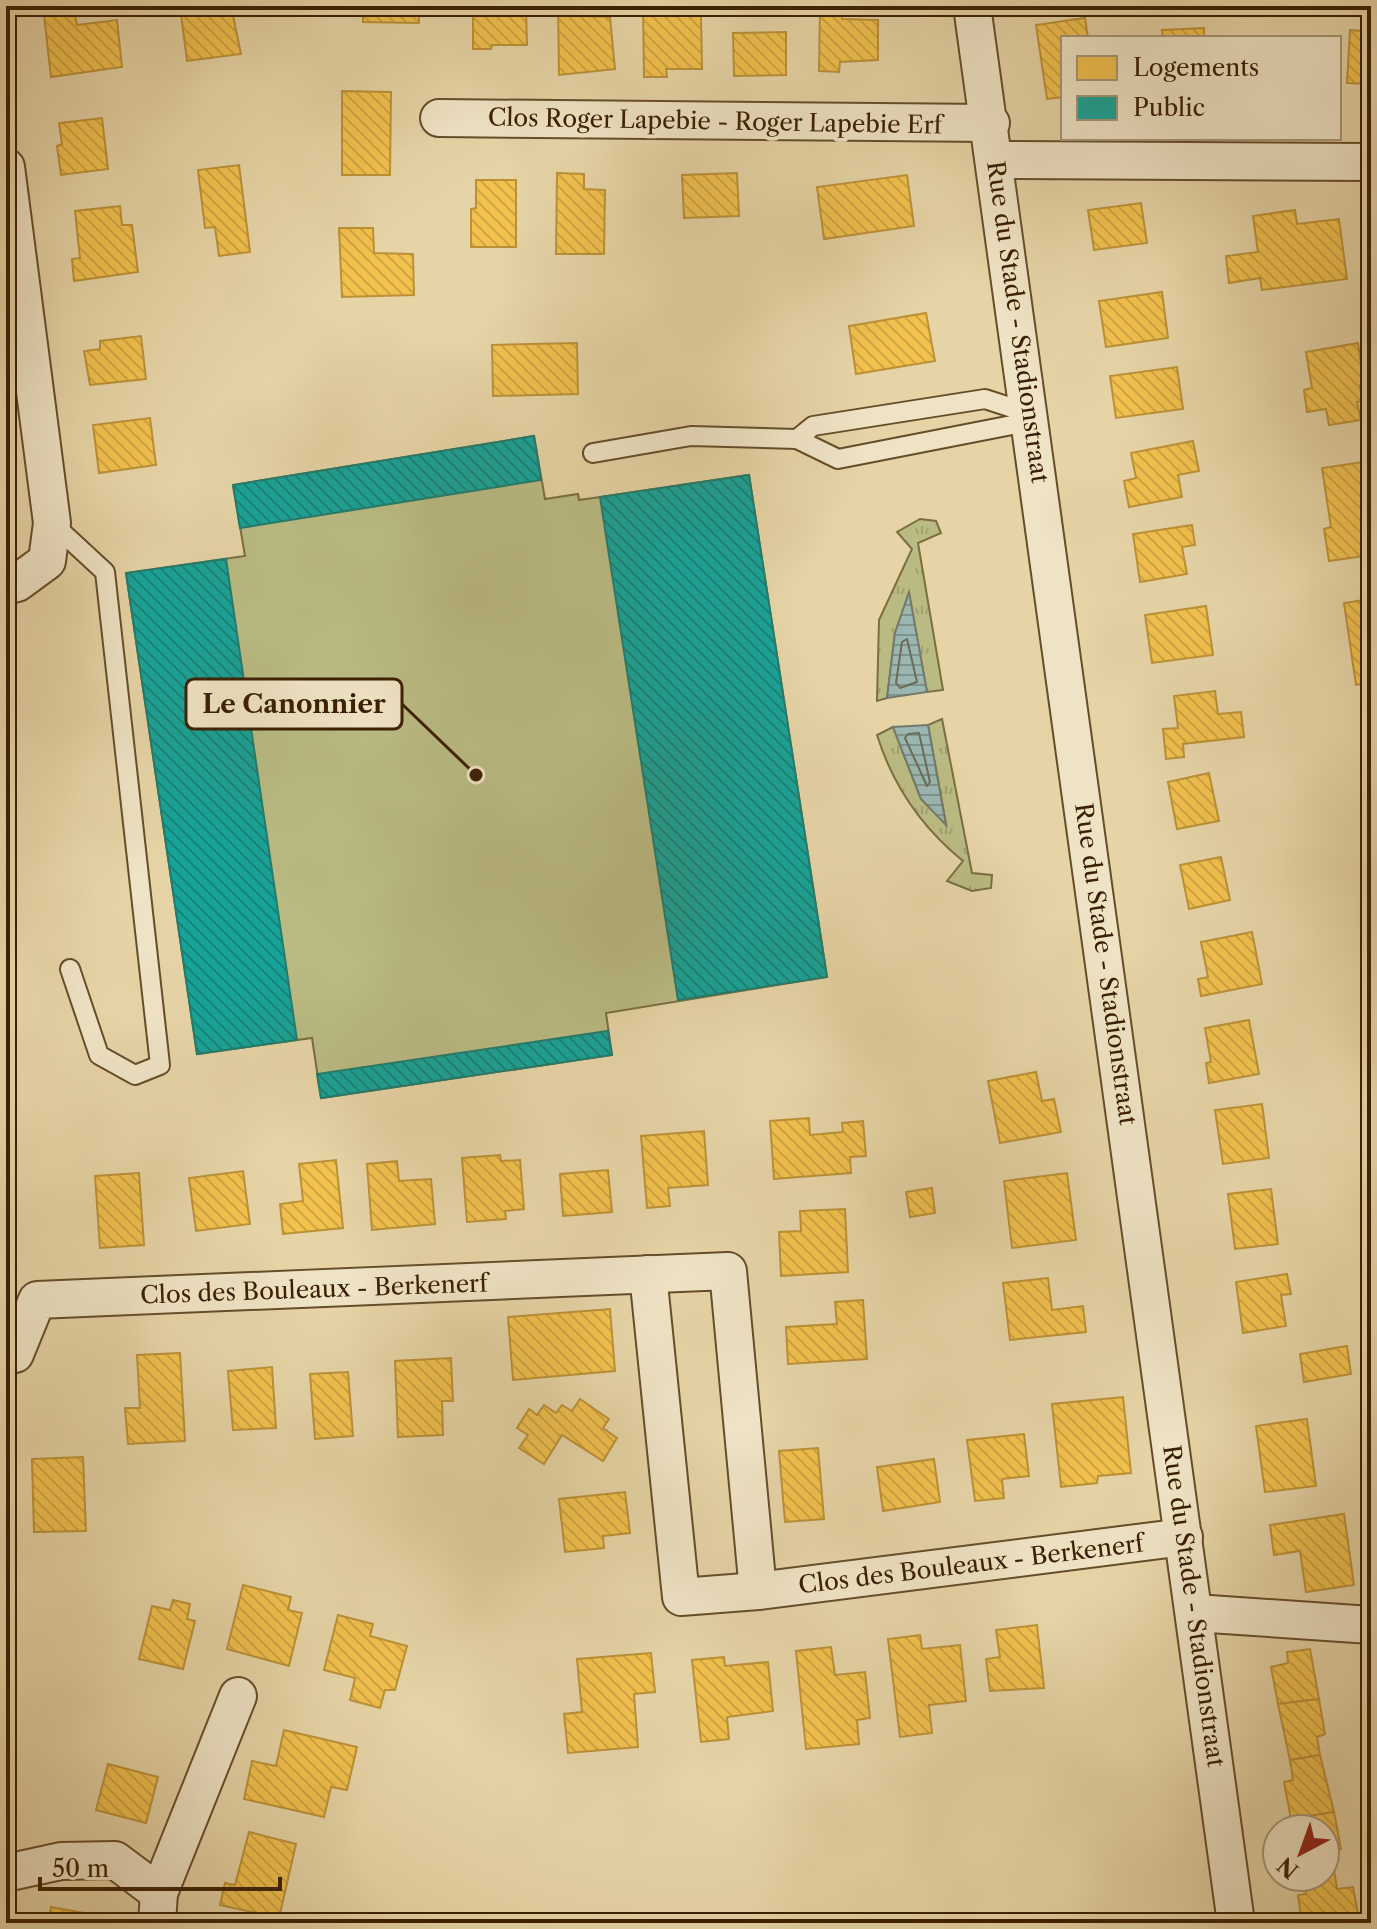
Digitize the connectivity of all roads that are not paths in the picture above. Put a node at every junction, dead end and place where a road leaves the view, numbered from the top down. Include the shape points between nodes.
1 (972, 6) edge
2 (439, 118) dead end
3 (991, 123) junction
4 (996, 160) junction
5 (1371, 162) edge
6 (6, 167) edge
7 (1031, 414) junction
8 (797, 439) junction
9 (593, 453) dead end
10 (52, 523) junction
11 (6, 586) edge
12 (70, 969) dead end
13 (648, 1274) junction
14 (15, 1354) dead end
15 (1184, 1537) junction
16 (758, 1591) junction
17 (1195, 1613) junction
18 (1371, 1625) edge
19 (238, 1696) dead end
20 (6, 1873) edge
21 (158, 1908) edge
22 (1236, 1923) edge

1 - 3 street, Rue du Stade - Stadionstraat
2 - 3 street, Clos Roger Lapebie - Roger Lapebie Erf
3 - 4 street, Rue du Stade - Stadionstraat
4 - 5 street
4 - 7 street, Rue du Stade - Stadionstraat
6 - 10 street
7 - 8 lane via 985,399 813,426
7 - 8 lane via 1012,425 838,459
7 - 15 street, Rue du Stade - Stadionstraat
8 - 9 lane via 691,436
10 - 11 street via 47,561
10 - 12 lane via 105,572 160,1065 135,1075 99,1055
13 - 14 street, Clos des Bouleaux - Berkenerf via 37,1300
13 - 16 street, Clos des Bouleaux - Berkenerf via 728,1271
13 - 16 street, Clos des Bouleaux - Berkenerf via 681,1597
15 - 16 street, Clos des Bouleaux - Berkenerf
15 - 17 street, Rue du Stade - Stadionstraat
17 - 18 street
17 - 22 street, Rue du Stade - Stadionstraat
19 - 21 street
20 - 21 street via 61,1861 115,1860

